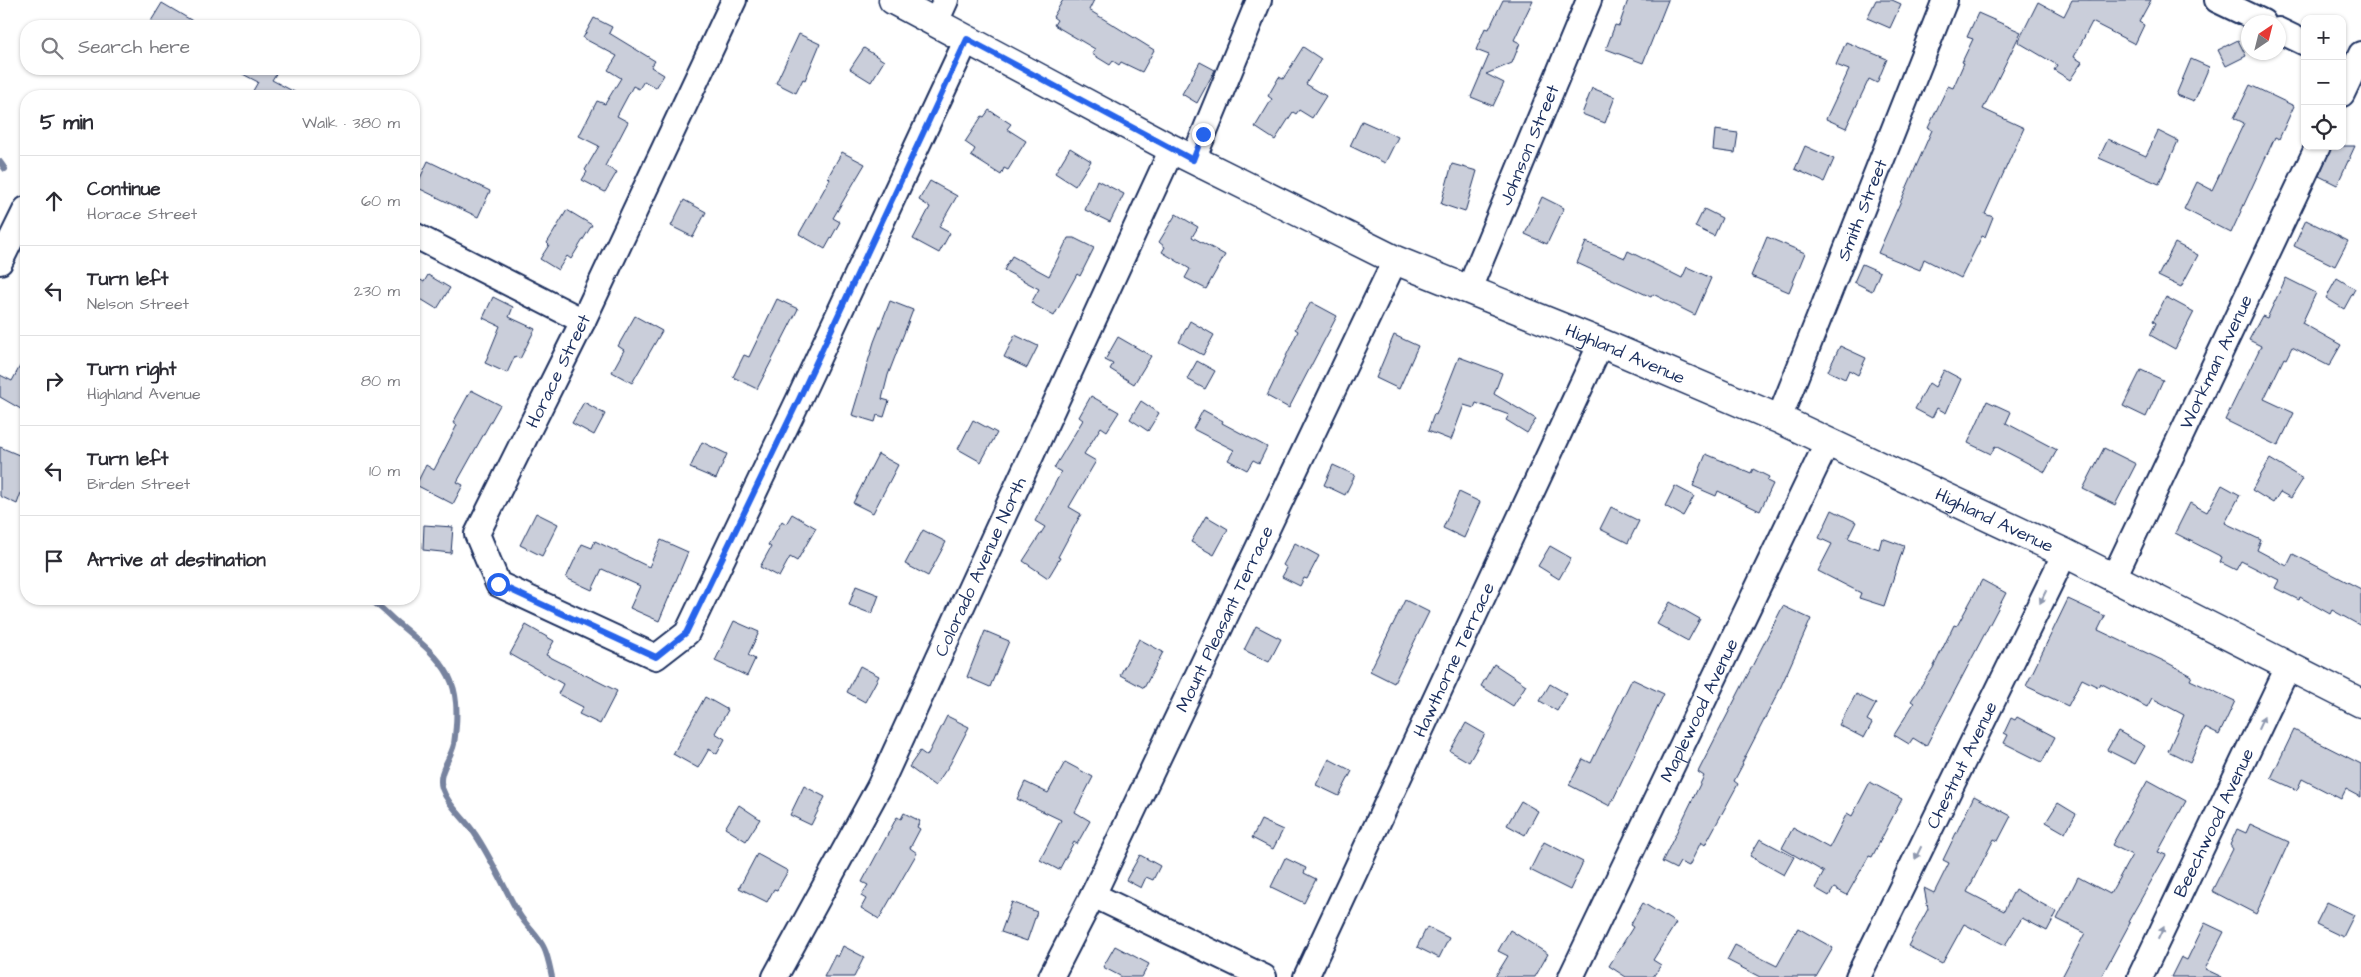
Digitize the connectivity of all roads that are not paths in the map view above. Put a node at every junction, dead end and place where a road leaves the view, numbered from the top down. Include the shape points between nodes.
1 (734, 0) edge
2 (893, 0) edge
3 (1259, 0) edge
4 (1589, 0) edge
5 (1945, 0) edge
6 (2217, 0) edge
7 (941, 11) edge
8 (2248, 15) edge
9 (2286, 34) edge
10 (967, 39) junction
11 (2301, 41) edge
12 (2353, 61) edge
13 (2346, 82) edge
14 (2316, 150) edge
15 (1183, 155) junction
16 (20, 220) edge
17 (420, 238) edge
18 (1395, 260) junction
19 (0, 262) edge
20 (1469, 289) junction
21 (583, 321) junction
22 (1601, 343) junction
23 (1779, 420) junction
24 (1827, 443) junction
25 (2065, 553) junction
26 (2114, 577) junction
27 (2288, 667) junction
28 (2361, 703) edge
29 (1093, 894) junction
30 (775, 977) edge
31 (1050, 977) edge
32 (1264, 977) edge
33 (1306, 977) edge
34 (1572, 977) edge
35 (1858, 977) edge
36 (2140, 977) edge

1 - 21 street, Horace Street
2 - 7 street, Highland Avenue
3 - 15 street, Colorado Avenue North
4 - 20 street, Johnson Street
5 - 23 street, Smith Street
6 - 8 street
7 - 10 street, Highland Avenue
9 - 11 street
10 - 15 street, Highland Avenue
10 - 21 street, Horace Street via 686,633 656,657 498,584 477,534
12 - 13 street
14 - 26 street, Workman Avenue
15 - 18 street, Highland Avenue
15 - 30 street, Colorado Avenue North via 878,787
16 - 19 street
17 - 21 street
18 - 20 street, Highland Avenue
18 - 29 street, Mount Pleasant Terrace
20 - 22 street, Highland Avenue
22 - 23 street, Highland Avenue
22 - 33 street, Hawthorne Terrace
23 - 24 street, Highland Avenue
24 - 25 street, Highland Avenue
24 - 34 street, Maplewood Avenue
25 - 26 street, Highland Avenue
25 -> 35 street, Chestnut Avenue
26 - 27 street, Highland Avenue
27 - 28 street, Highland Avenue
36 -> 27 street, Beechwood Avenue
29 - 31 street, Mount Pleasant Terrace
29 - 32 street

